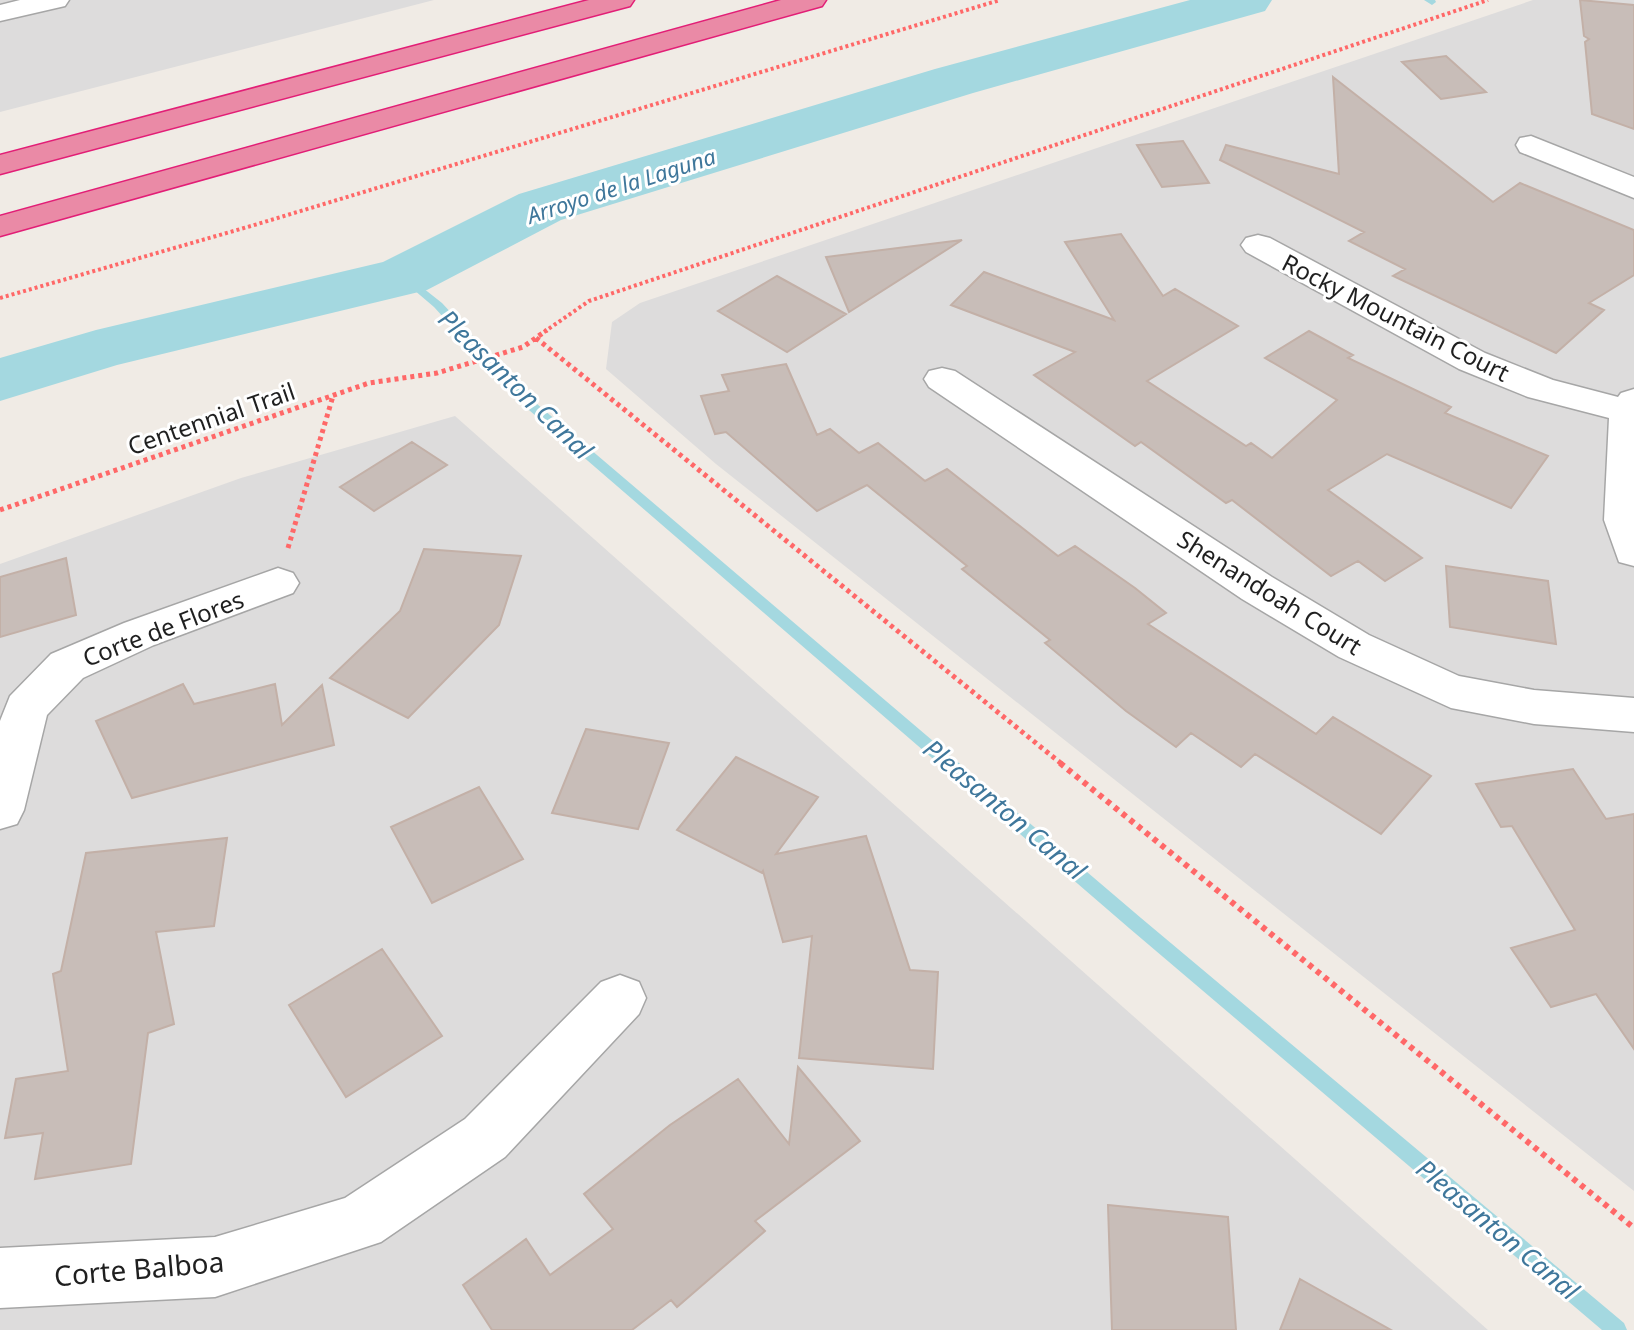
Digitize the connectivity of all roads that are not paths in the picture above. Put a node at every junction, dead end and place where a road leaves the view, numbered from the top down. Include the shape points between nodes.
1 (55, 0) edge
2 (620, 0) edge
3 (812, 0) edge
4 (0, 13) edge
5 (1531, 145) dead end
6 (0, 165) edge
7 (1634, 188) edge
8 (0, 226) edge
9 (1258, 245) dead end
10 (942, 379) dead end
11 (1631, 406) edge
12 (1634, 552) edge
13 (278, 583) road end
14 (1634, 715) edge
15 (0, 810) edge
16 (620, 998) dead end
17 (0, 1278) edge

1 - 4 street
2 - 6 highway
3 - 8 highway
5 - 7 street
9 - 11 street, Rocky Mountain Court via 1472,361 1541,389
10 - 14 street, Shenandoah Court via 1257,588 1354,646 1451,691 1534,707
11 - 12 street via 1624,520
13 - 15 street, Corte de Flores via 67,666 26,708
16 - 17 street, Corte Balboa via 485,1138 360,1222 215,1267

